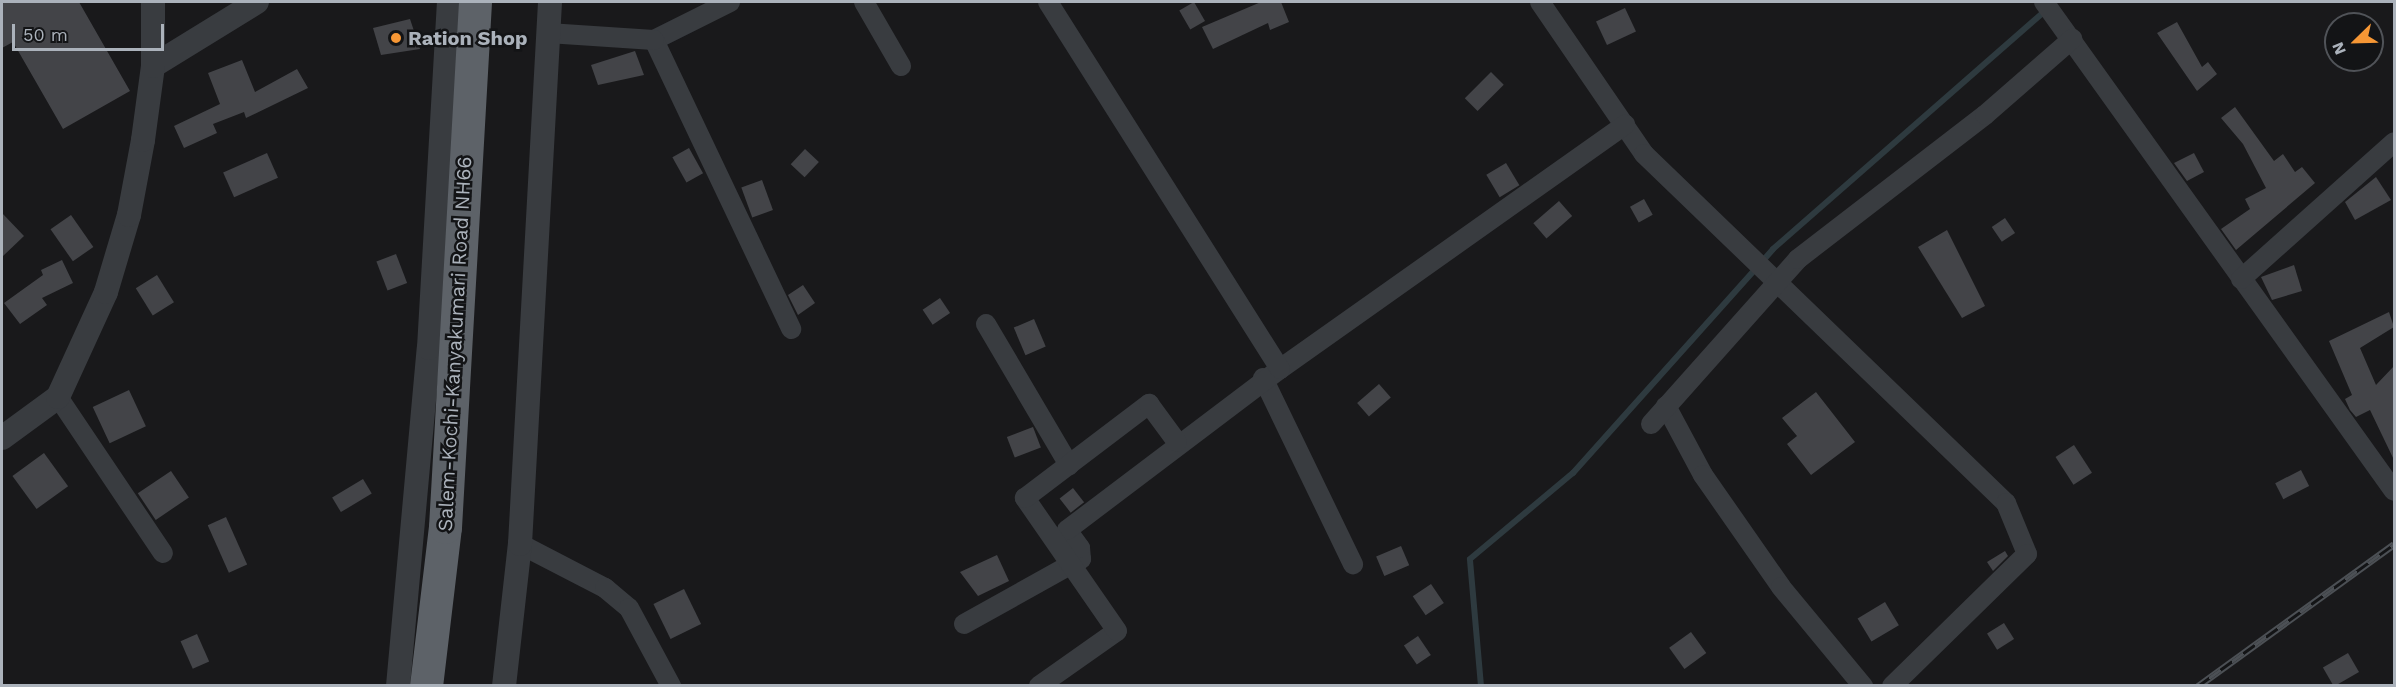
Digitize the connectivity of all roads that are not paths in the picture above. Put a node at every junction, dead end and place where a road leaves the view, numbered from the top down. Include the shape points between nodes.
1 (153, 2) edge
2 (257, 2) edge
3 (449, 2) edge
4 (475, 2) edge
5 (550, 2) edge
6 (730, 2) edge
7 (864, 2) edge
8 (1048, 2) edge
9 (1540, 2) edge
10 (2048, 6) edge
11 (548, 33) junction
12 (2072, 39) junction
13 (654, 40) junction
14 (153, 66) junction
15 (901, 66) dead end
16 (1624, 125) junction
17 (2394, 142) edge
18 (2241, 279) junction
19 (1777, 281) junction
20 (986, 324) dead end
21 (791, 329) dead end
22 (1271, 373) junction
23 (58, 397) junction
24 (1666, 406) junction
25 (1651, 424) dead end
26 (2, 438) edge
27 (1178, 442) junction
28 (1068, 465) junction
29 (2394, 491) edge
30 (520, 544) junction
31 (164, 553) dead end
32 (1353, 564) dead end
33 (1070, 566) junction
34 (964, 624) dead end
35 (398, 686) edge
36 (426, 686) edge
37 (504, 686) edge
38 (671, 686) edge
39 (1040, 686) edge
40 (1863, 686) edge
41 (1892, 686) edge

1 - 14 street
2 - 14 street
3 - 35 street via 429,348
4 - 36 highway, Salem-Kochi-Kanyakumari Road NH66 via 445,527
5 - 11 street
6 - 13 street
7 - 15 street
8 - 22 street
9 - 16 street
10 - 12 street
11 - 13 street
11 - 30 street
12 - 18 street
12 - 19 street
13 - 21 street
14 - 23 street via 129,215 106,292
16 - 19 street via 1644,154
16 - 22 street
17 - 18 street
18 - 29 street
19 - 24 street
19 - 41 street via 2006,503 2027,554
20 - 28 street
22 - 27 street
22 - 32 street
23 - 26 street
23 - 31 street
24 - 25 street
24 - 40 street via 1703,474 1781,586
27 - 28 street via 1149,404
27 - 33 street via 1067,530 1082,554
28 - 33 street via 1025,498
30 - 37 street
30 - 38 street via 605,588 629,608
33 - 34 street
33 - 39 street via 1117,632

